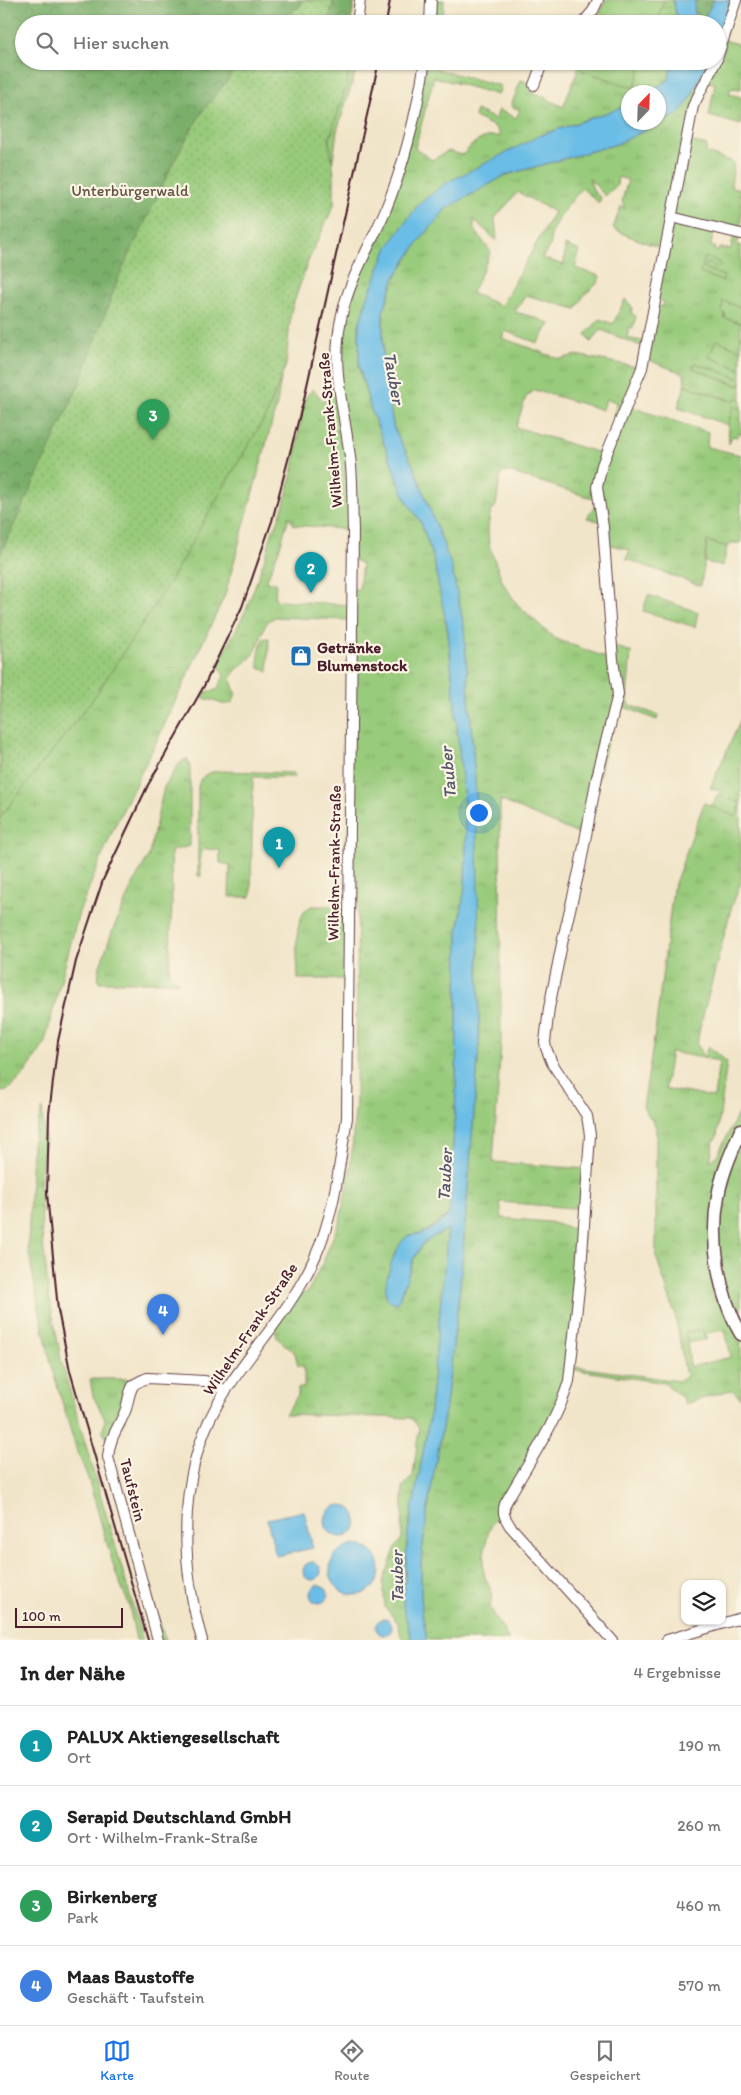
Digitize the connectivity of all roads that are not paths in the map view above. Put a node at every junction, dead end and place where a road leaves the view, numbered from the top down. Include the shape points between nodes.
1 (360, 0) edge
2 (431, 0) edge
3 (598, 0) edge
4 (736, 0) edge
5 (358, 15) edge
6 (430, 15) edge
7 (590, 15) edge
8 (726, 32) edge
9 (423, 70) edge
10 (539, 70) edge
11 (712, 70) edge
12 (534, 84) dead end
13 (671, 218) junction
14 (741, 234) edge
15 (741, 1130) edge
16 (741, 1334) edge
17 (226, 1391) junction
18 (741, 1618) edge
19 (158, 1640) edge
20 (202, 1640) edge
21 (612, 1640) edge
22 (667, 1640) edge

1 - 5 street
2 - 6 street
3 - 7 street
4 - 8 street
9 - 17 street, Wilhelm-Frank-Straße via 408,144 385,210 349,289 338,339 338,384 352,467 347,1118 334,1202 315,1258 287,1306
10 - 12 street
11 - 13 street via 693,106
13 - 14 street
13 - 21 street via 642,368 602,465 598,484 618,694 590,809 546,1028 546,1048 552,1063 587,1116 590,1135 581,1270 569,1381 551,1424 503,1510 510,1526
15 - 16 main road via 722,1179 716,1246 722,1285
17 - 19 street, Taufstein via 205,1382 147,1378 133,1385 125,1411 112,1435 108,1457
17 - 20 street, Wilhelm-Frank-Straße via 198,1447 187,1508 186,1548
18 - 22 street

